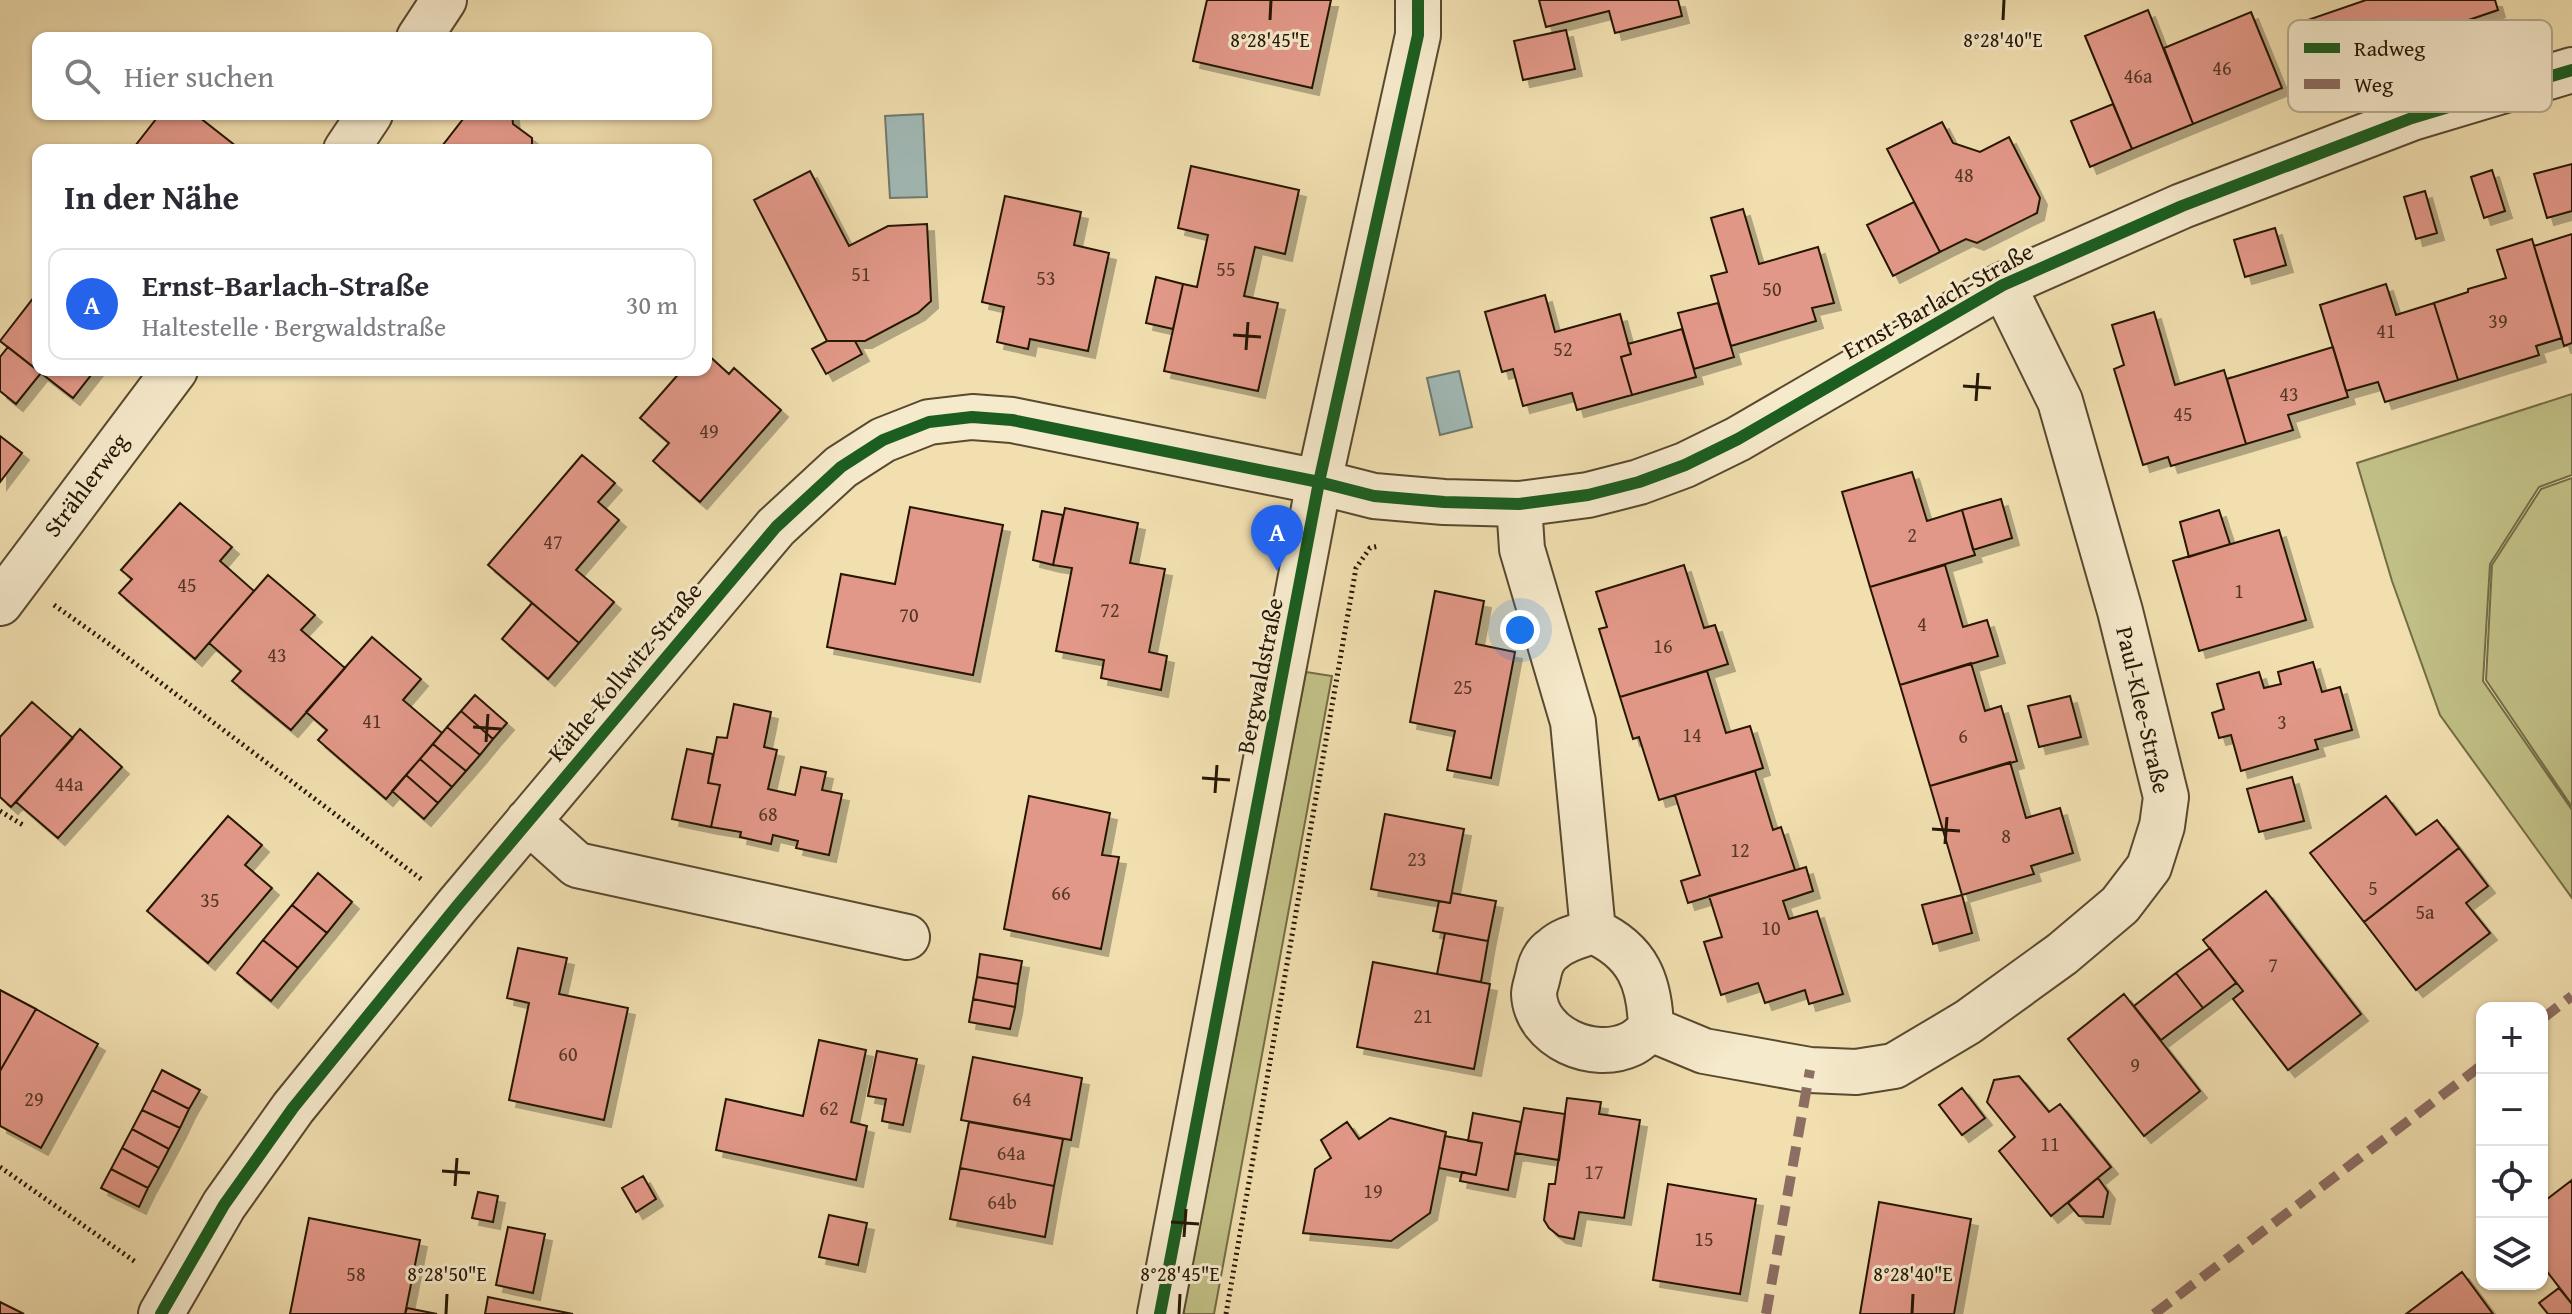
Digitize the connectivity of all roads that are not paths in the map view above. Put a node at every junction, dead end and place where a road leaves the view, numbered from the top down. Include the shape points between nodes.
1 (444, 0) edge
2 (1418, 0) edge
3 (423, 32) edge
4 (2572, 70) edge
5 (2552, 76) edge
6 (2432, 112) edge
7 (366, 120) edge
8 (350, 144) edge
9 (2003, 285) junction
10 (170, 376) edge
11 (1319, 482) junction
12 (1519, 504) junction
13 (0, 603) edge
14 (528, 821) junction
15 (1593, 931) junction
16 (907, 937) dead end
17 (1651, 1029) junction
18 (168, 1302) edge
19 (1160, 1314) edge

1 - 3 street
2 - 11 street, Bergwaldstraße via 1418,35
4 - 5 street, Ernst-Barlach-Straße
6 - 9 street, Ernst-Barlach-Straße via 2182,206
7 - 8 street
9 - 12 street, Ernst-Barlach-Straße via 1685,465 1588,495
9 - 17 street, Paul-Klee-Straße via 2060,401 2142,696 2166,797 2149,867 2120,905 2062,954 1968,1022 1894,1066 1856,1072 1810,1070 1704,1051
10 - 13 street, Strählerweg
11 - 12 street, Ernst-Barlach-Straße via 1374,496
11 - 14 street, Käthe-Kollwitz-Straße via 1012,420 929,422 883,440 841,467 776,527
11 - 19 street, Bergwaldstraße
12 - 15 street via 1522,549 1573,722
14 - 16 street via 577,865
14 - 18 street, Käthe-Kollwitz-Straße via 293,1108 224,1205
15 - 17 street via 1626,950 1637,965 1651,1004
15 - 17 street via 1551,950 1541,965 1534,994 1542,1020 1577,1046 1604,1050 1630,1045

